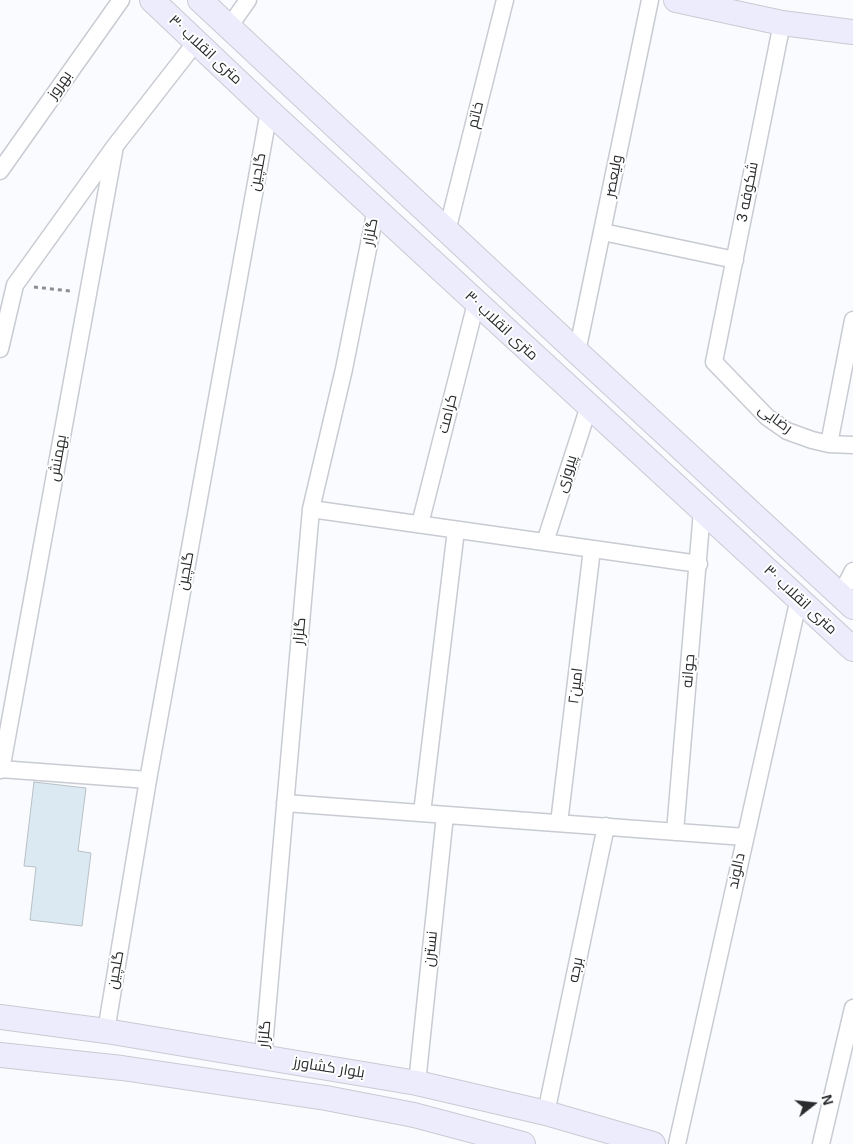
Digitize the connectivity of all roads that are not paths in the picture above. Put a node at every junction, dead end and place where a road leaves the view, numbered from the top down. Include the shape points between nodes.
1 (121, 0) edge
2 (152, 0) edge
3 (200, 0) edge
4 (248, 0) edge
5 (505, 0) edge
6 (650, 0) edge
7 (676, 0) edge
8 (740, 7) edge
9 (782, 23) junction
10 (229, 27) junction
11 (852, 27) edge
12 (196, 42) junction
13 (269, 111) junction
14 (115, 146) junction
15 (0, 170) edge
16 (376, 209) junction
17 (447, 231) junction
18 (603, 232) junction
19 (735, 260) junction
20 (7, 286) edge
21 (476, 303) junction
22 (853, 320) edge
23 (0, 349) edge
24 (577, 352) junction
25 (714, 362) joint
26 (588, 406) junction
27 (829, 444) junction
28 (853, 445) edge
29 (311, 509) junction
30 (702, 511) junction
31 (420, 524) junction
32 (456, 530) junction
33 (546, 542) junction
34 (592, 549) junction
35 (699, 564) junction
36 (853, 571) edge
37 (799, 598) junction
38 (846, 602) edge
39 (853, 649) edge
40 (1, 770) edge
41 (148, 780) junction
42 (285, 803) junction
43 (422, 813) junction
44 (445, 814) junction
45 (559, 823) junction
46 (606, 826) junction
47 (675, 832) junction
48 (744, 837) junction
49 (853, 1008) edge
50 (0, 1017) edge
51 (106, 1031) junction
52 (0, 1055) edge
53 (263, 1058) junction
54 (417, 1083) junction
55 (546, 1113) junction
56 (523, 1144) edge
57 (653, 1144) edge
58 (676, 1144) edge
59 (821, 1144) edge

1 - 15 street, بهروز
2 - 12 main road, ۳۰ متری انقلاب
3 - 10 main road, ۳۰ متری انقلاب
4 - 10 street
5 - 17 street, خاتم
6 - 18 street, ولیعصر
7 - 8 main road
8 - 9 main road
9 - 11 main road
9 - 19 street, شکوفه 3
10 - 17 main road, ۳۰ متری انقلاب
12 - 13 main road, ۳۰ متری انقلاب
12 - 14 street, بهمنش
13 - 16 main road, ۳۰ متری انقلاب
13 - 41 street, گلچین
14 - 20 street, بهمنش
14 - 40 street, بهمنش
16 - 21 main road, ۳۰ متری انقلاب
16 - 29 street, گلزار via 344,369
17 - 24 main road, ۳۰ متری انقلاب
18 - 19 street
18 - 24 street, ولیعصر
19 - 25 street, شکوفه 3
20 - 23 street
21 - 26 main road, ۳۰ متری انقلاب
21 - 31 street, کرامت
22 - 27 street
24 - 38 main road, ۳۰ متری انقلاب
25 - 27 street, رضایی via 767,417 788,431
26 - 30 main road, ۳۰ متری انقلاب
26 - 33 street, پیروزی
27 - 28 street, رضایی
29 - 31 street
29 - 42 street, گلزار
30 - 35 street, جوانه
30 - 37 main road, ۳۰ متری انقلاب
31 - 32 street
32 - 33 street
32 - 43 street
33 - 34 street
34 - 35 street
34 - 45 street, امین۲
35 - 47 street, جوانه
36 - 38 street
37 - 39 main road, ۳۰ متری انقلاب
37 - 48 street, دالوند
40 - 41 street
41 - 51 street, گلچین
42 - 43 street
42 - 53 street, گلزار
43 - 44 street
44 - 45 street
44 - 54 street, نسترن
45 - 46 street
46 - 47 street
46 - 55 street, برجه
47 - 48 street
48 - 58 street, دالوند
49 - 59 street
50 - 51 main road, بلوار کشاورز
51 - 53 main road, بلوار کشاورز
52 - 56 main road, بلوار کشاورز via 326,1098 414,1115
53 - 54 main road, بلوار کشاورز
54 - 55 main road, بلوار کشاورز
55 - 57 main road, بلوار کشاورز

